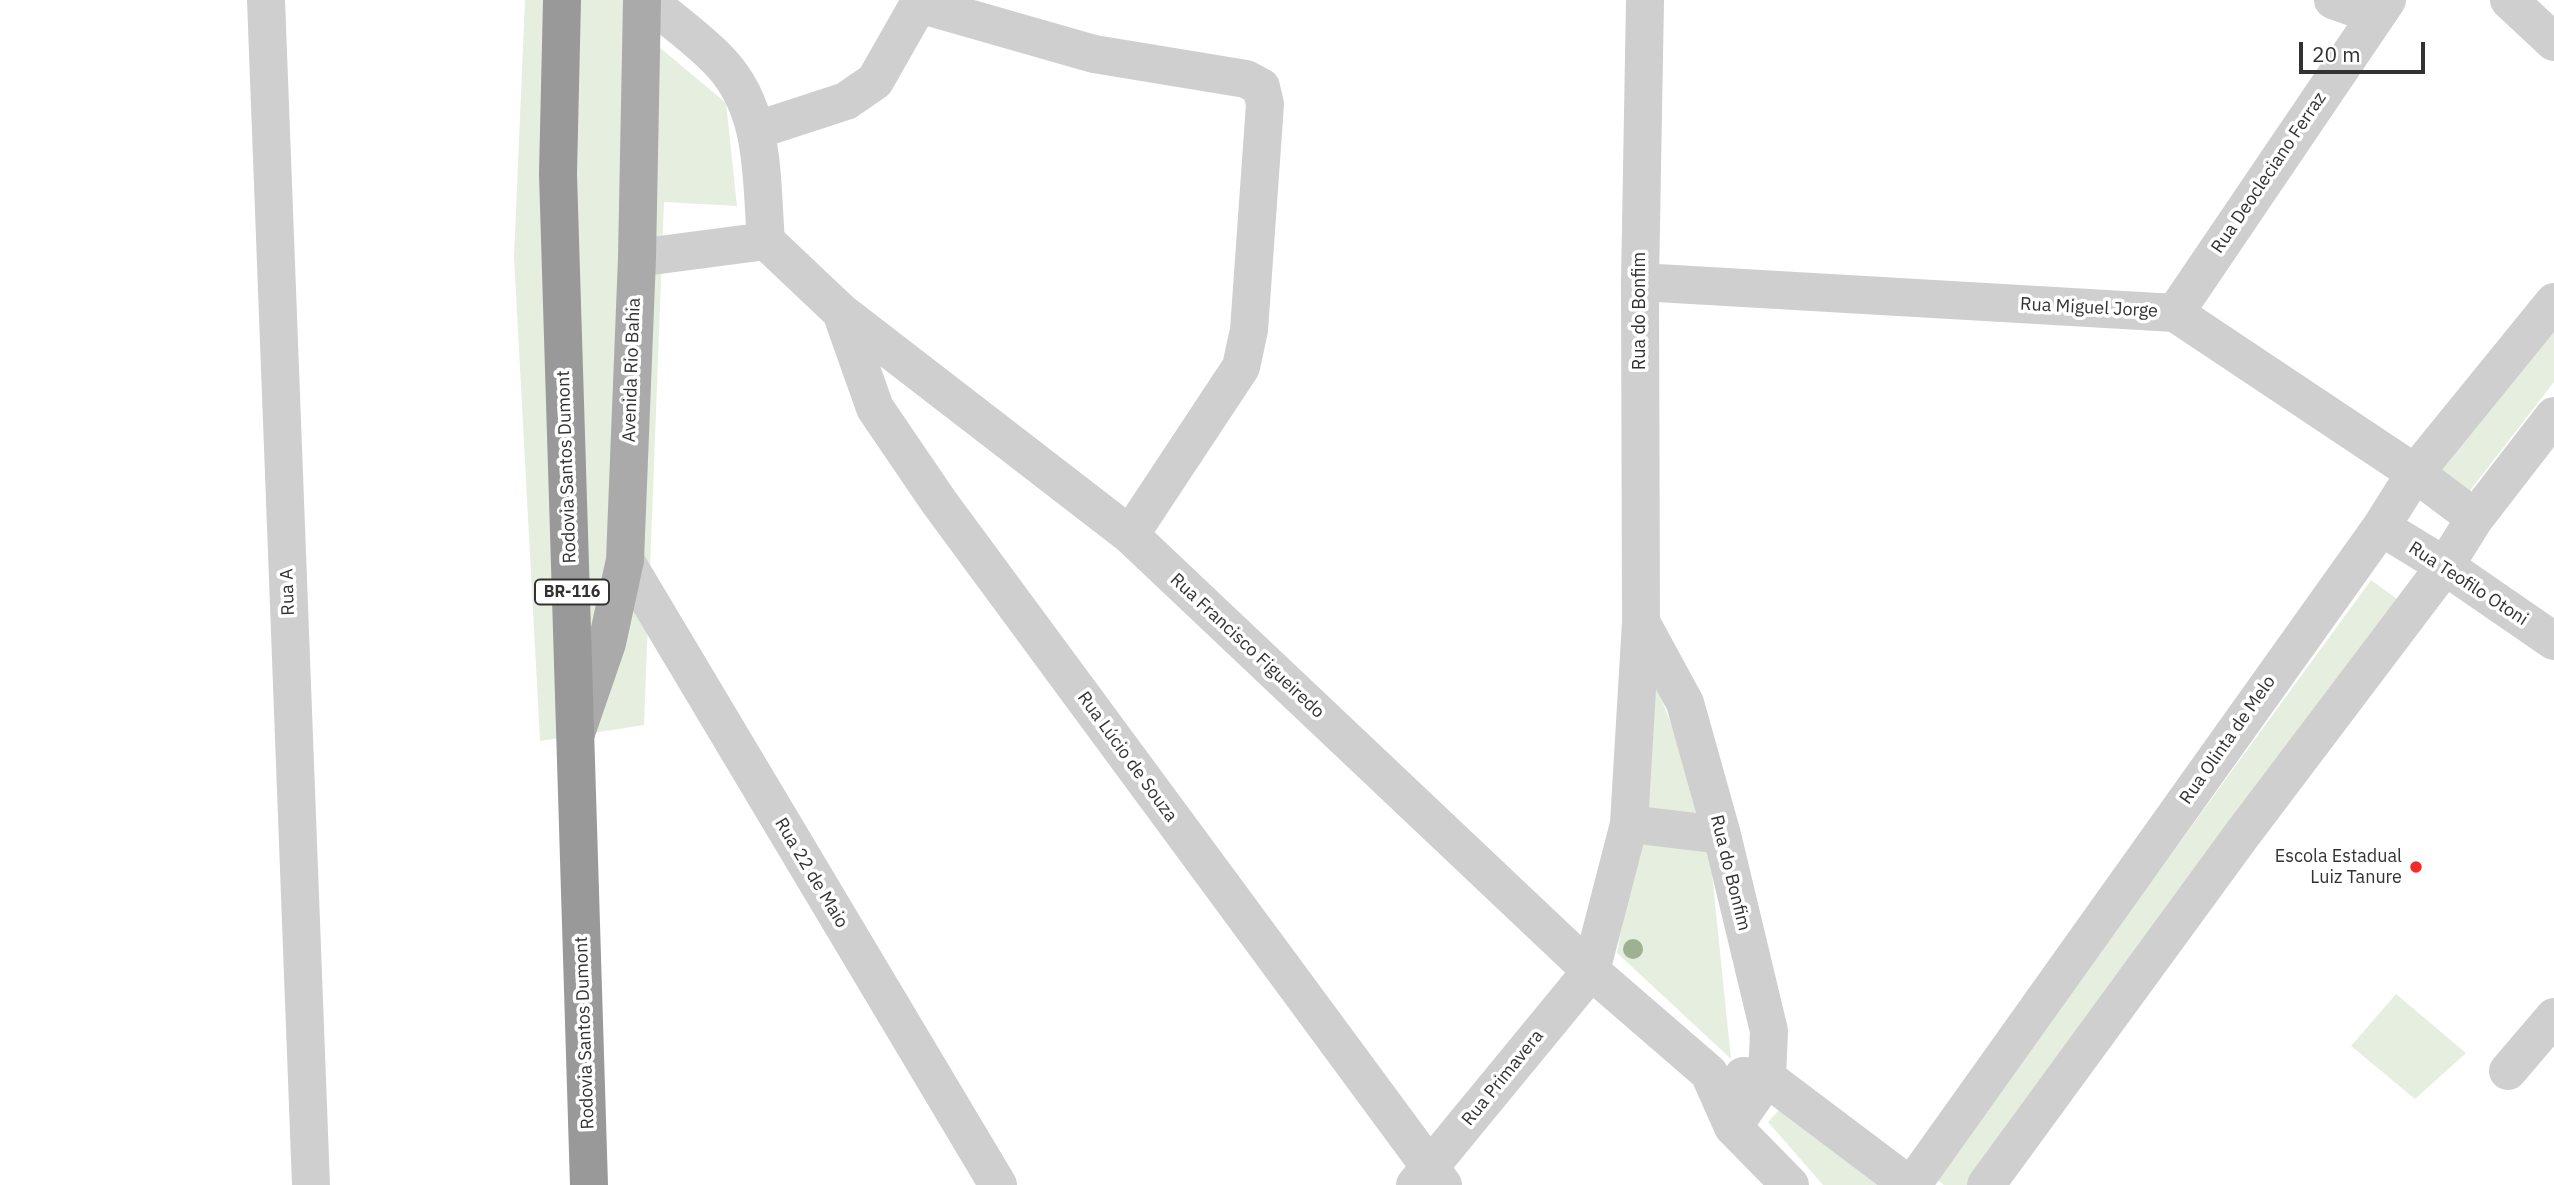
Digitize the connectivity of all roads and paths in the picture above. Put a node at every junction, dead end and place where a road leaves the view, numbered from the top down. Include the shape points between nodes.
1 (266, 0) edge
2 (562, 0) edge
3 (642, 0) edge
4 (648, 0) edge
5 (1646, 0) edge
6 (2333, 0) edge
7 (2509, 0) edge
8 (920, 2) edge
9 (2381, 8) edge
10 (2554, 42) edge
11 (757, 130) junction
12 (766, 241) junction
13 (637, 258) junction
14 (1640, 282) junction
15 (2554, 302) edge
16 (841, 312) junction
17 (2175, 313) junction
18 (2554, 416) edge
19 (2415, 473) junction
20 (2475, 518) junction
21 (2381, 527) junction
22 (1130, 535) junction
23 (625, 560) junction
24 (2445, 566) junction
25 (1642, 622) junction
26 (2554, 641) edge
27 (576, 733) junction
28 (1629, 824) junction
29 (1722, 835) junction
30 (1591, 971) junction
31 (2554, 1017) edge
32 (2508, 1071) dead end
33 (1709, 1073) junction
34 (1767, 1078) junction
35 (1733, 1127) junction
36 (1429, 1179) edge
37 (311, 1185) edge
38 (589, 1185) edge
39 (998, 1185) edge
40 (1790, 1185) edge
41 (1910, 1185) edge
42 (1986, 1185) edge

1 - 37 street, Rua A
2 - 27 highway, Rodovia Santos Dumont / BR-116 via 558,174
3 - 13 main road, Avenida Rio Bahia
4 - 11 street via 722,64 744,97
5 - 14 street, Rua do Bonfim
6 - 9 street
7 - 10 street
8 - 11 street via 875,81 846,101
8 - 22 street via 1094,54 1246,79 1261,87 1265,104 1252,290 1241,367
9 - 17 street, Rua Deocleciano Ferraz
11 - 12 street
12 - 13 street
12 - 16 street, Rua Francisco Figueiredo
13 - 23 main road, Avenida Rio Bahia
14 - 17 street, Rua Miguel Jorge
14 - 25 street, Rua do Bonfim
15 - 19 street, Rua Olinta de Melo
16 - 22 street, Rua Francisco Figueiredo
16 - 36 street, Rua Lúcio de Souza via 875,408
17 - 19 street, Rua Miguel Jorge
18 - 20 street
19 - 20 street, Rua Miguel Jorge
19 - 21 street, Rua Olinta de Melo
20 - 24 street
21 - 24 street, Rua Teofilo Otoni
21 - 41 street, Rua Olinta de Melo
22 - 30 street, Rua Francisco Figueiredo
23 - 27 main road, Avenida Rio Bahia via 607,643
23 - 39 street, Rua 22 de Maio
24 - 26 street, Rua Teofilo Otoni
24 - 42 street
25 - 28 street, Rua do Bonfim
25 - 29 street, Rua do Bonfim via 1685,703
27 - 38 highway, Rodovia Santos Dumont / BR-116
28 - 29 street
28 - 30 street, Rua do Bonfim
29 - 34 street, Rua do Bonfim via 1769,1031
30 - 33 street, Rua Francisco Figueiredo
30 - 36 street, Rua Primavera
31 - 32 street
33 - 34 street
33 - 35 street, Rua Francisco Figueiredo
34 - 35 street
34 - 41 street
35 - 40 street, Rua Francisco Figueiredo

